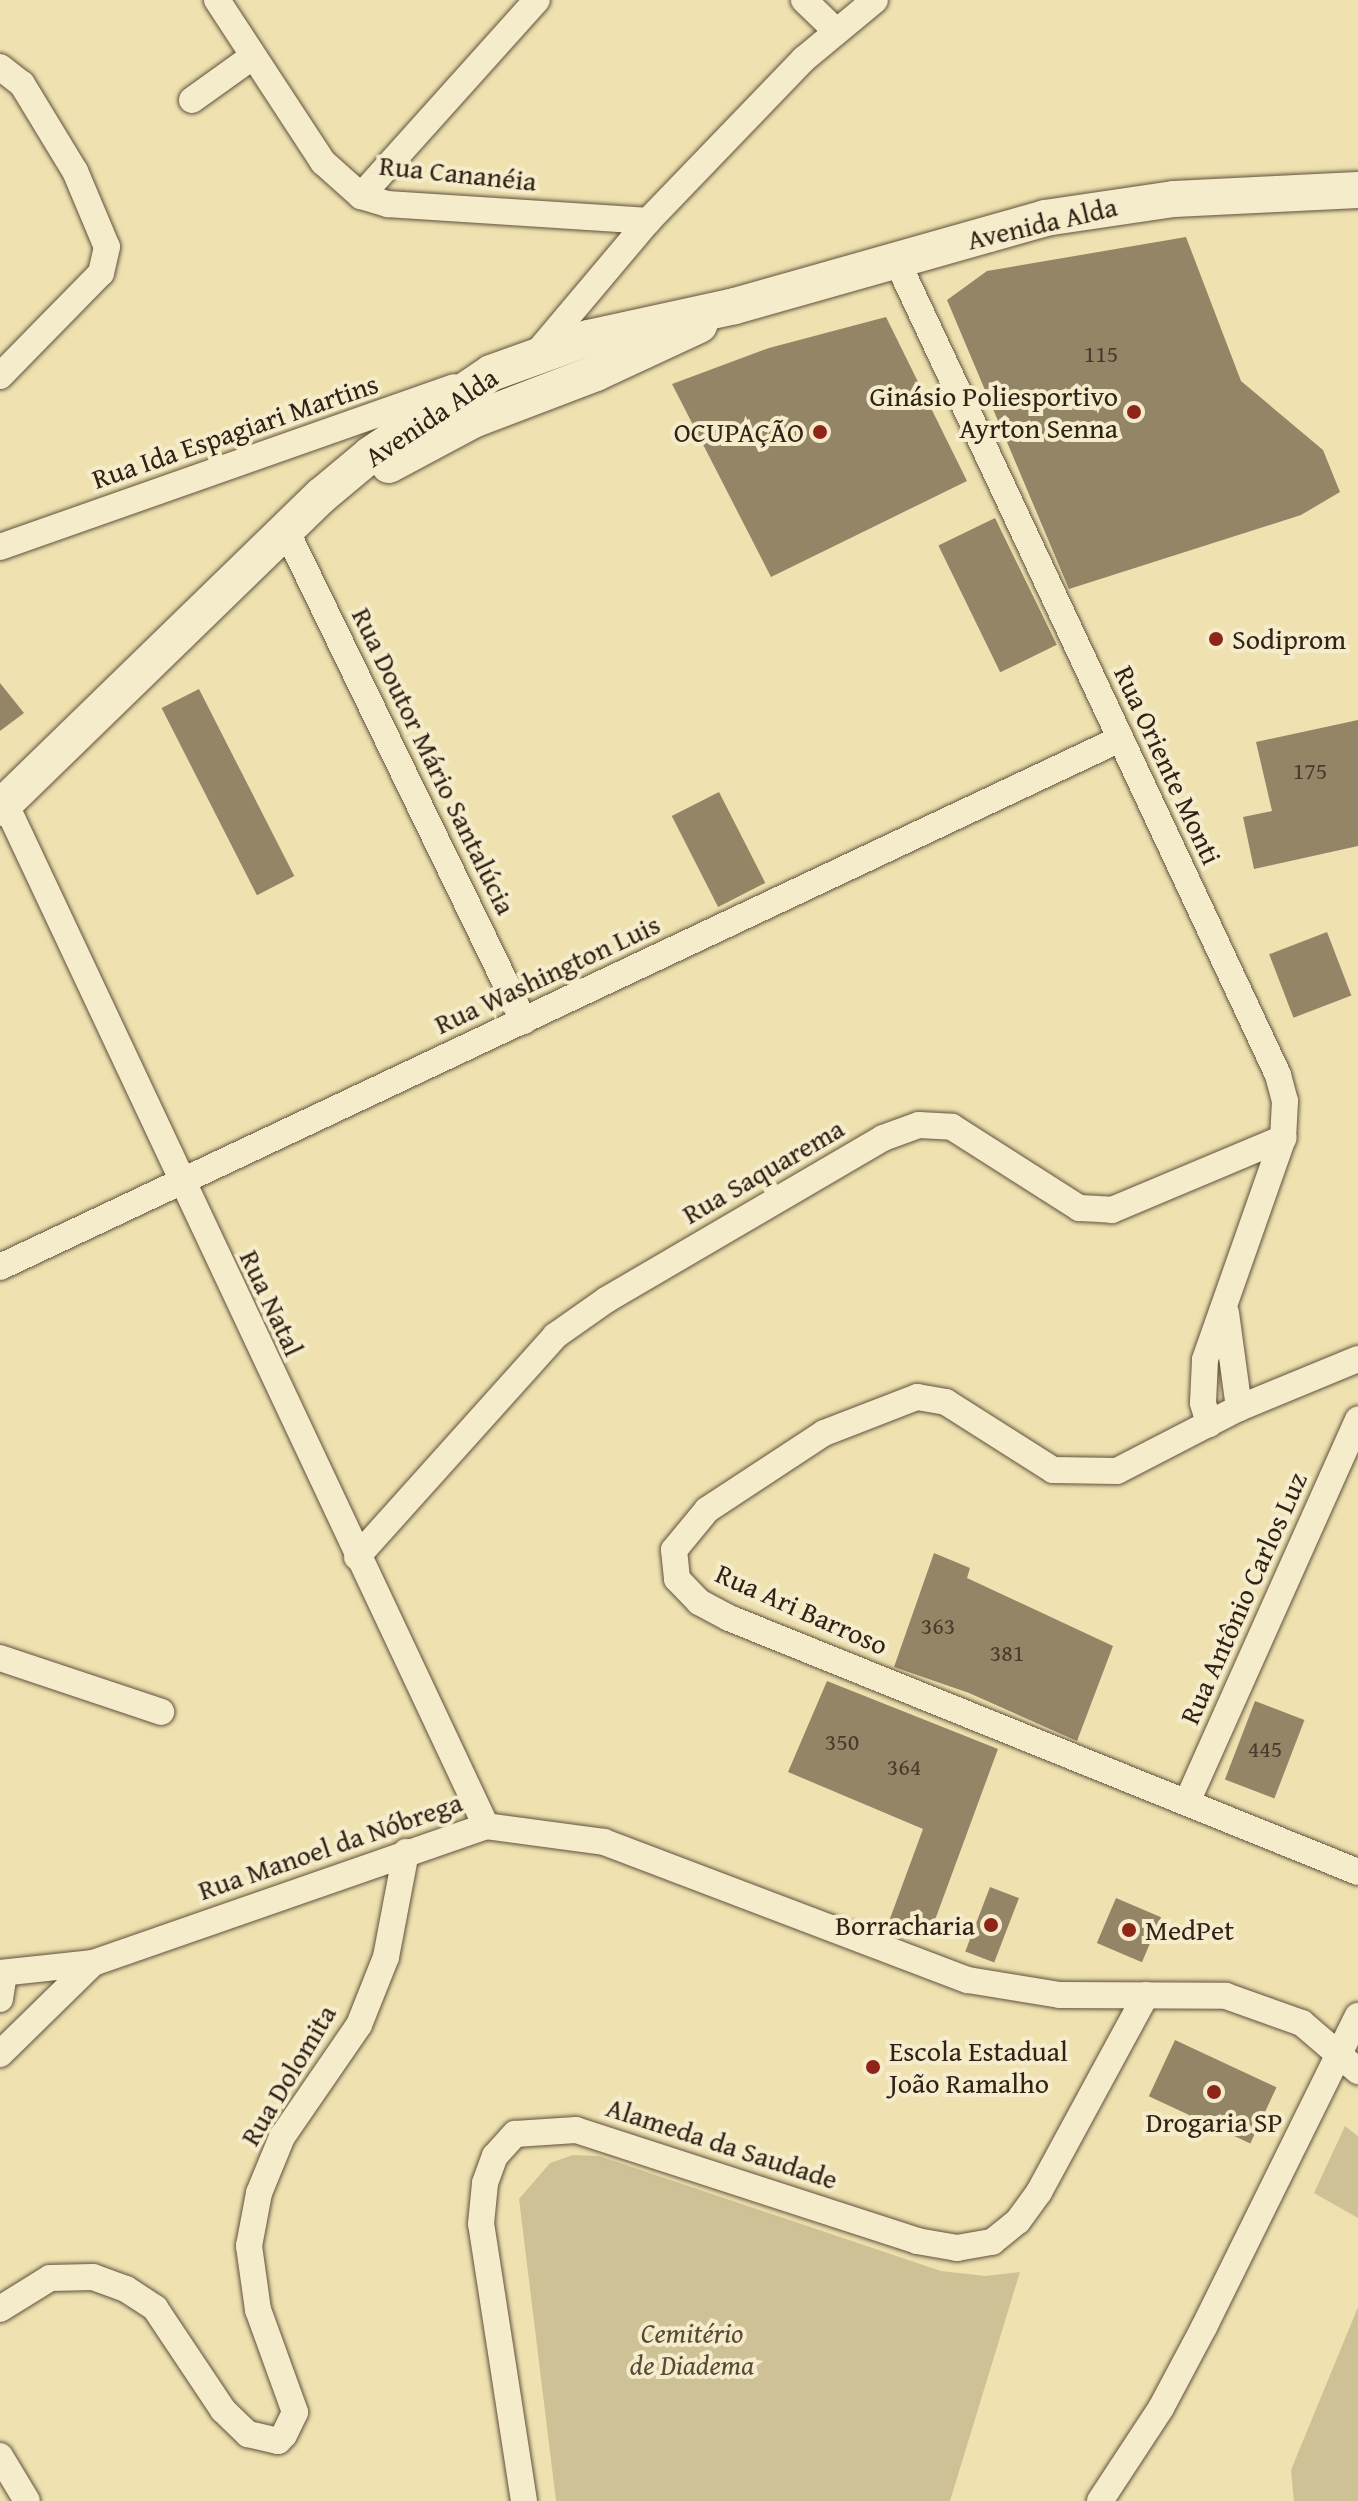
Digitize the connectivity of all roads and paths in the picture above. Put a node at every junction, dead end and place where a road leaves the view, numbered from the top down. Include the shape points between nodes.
1 (537, 0) edge
2 (804, 0) edge
3 (875, 0) edge
4 (231, 7) edge
5 (835, 30) junction
6 (252, 57) junction
7 (0, 67) edge
8 (192, 100) dead end
9 (1358, 190) edge
10 (361, 196) junction
11 (648, 221) junction
12 (896, 259) junction
13 (735, 306) junction
14 (537, 353) junction
15 (491, 373) junction
16 (0, 376) edge
17 (473, 420) junction
18 (321, 496) junction
19 (285, 528) junction
20 (0, 547) edge
21 (1120, 739) junction
22 (3, 806) edge
23 (524, 1021) junction
24 (1283, 1138) junction
25 (180, 1182) junction
26 (0, 1267) edge
27 (1226, 1310) junction
28 (1358, 1359) edge
29 (1239, 1408) junction
30 (1358, 1419) edge
31 (1209, 1424) junction
32 (357, 1557) junction
33 (0, 1658) edge
34 (161, 1712) dead end
35 (1187, 1802) junction
36 (486, 1826) junction
37 (406, 1852) junction
38 (1358, 1872) edge
39 (93, 1963) junction
40 (2, 1973) edge
41 (1146, 1995) junction
42 (0, 1999) edge
43 (1358, 2016) edge
44 (0, 2054) edge
45 (1348, 2062) edge
46 (0, 2309) edge
47 (0, 2456) edge
48 (27, 2501) edge
49 (524, 2501) edge
50 (1100, 2501) edge

1 - 10 street
2 - 5 street
3 - 5 street
4 - 6 street, Rua Cananéia
5 - 11 street
6 - 8 street
6 - 10 street, Rua Cananéia via 323,162
7 - 16 street via 22,84 75,171 100,224 107,262
9 - 12 main road, Avenida Alda via 1125,203 1045,218
10 - 11 street, Rua Cananéia via 388,204
11 - 14 street
12 - 13 main road, Avenida Alda
12 - 21 street, Rua Oriente Monti
13 - 14 main road, Avenida Alda
13 - 17 main road, Avenida Alda via 653,349
14 - 15 main road, Avenida Alda
14 - 17 main road
15 - 18 main road, Avenida Alda via 370,455
15 - 20 street, Rua Ida Espagiari Martins
17 - 18 main road, Avenida Alda
18 - 19 main road, Avenida Alda
19 - 22 main road, Avenida Alda
19 - 23 street, Rua Doutor Mário Santalúcia
21 - 23 street, Rua Washington Luis
21 - 24 street, Rua Oriente Monti via 1278,1075 1285,1101
22 - 25 street, Rua Natal
23 - 25 street, Rua Washington Luis
24 - 27 street, Rua Oriente Monti
24 - 32 street, Rua Saquarema via 1112,1210 1079,1208 952,1127 919,1125 883,1138 578,1318 529,1361
25 - 26 street, Rua Washington Luis
25 - 32 street, Rua Natal
27 - 29 street, Rua Oriente Monti
27 - 31 street, Rua Oriente Monti via 1202,1378
28 - 29 street
29 - 31 street, Rua Ari Barroso
30 - 35 street, Rua Antônio Carlos Luz
31 - 35 street, Rua Ari Barroso via 1117,1471 1083,1473 1053,1470 946,1402 917,1397 801,1448 707,1510 674,1550 677,1579 699,1602 729,1618
32 - 36 street, Rua Natal
33 - 34 street
35 - 38 street, Rua Ari Barroso
36 - 37 street, Rua Manoel da Nóbrega
36 - 41 street, Rua Manoel da Nóbrega via 604,1842 968,1980 1060,1995
37 - 39 street, Rua Manoel da Nóbrega
37 - 46 street, Rua Dolomita via 386,1957 359,2025 282,2137 259,2193 249,2246 258,2310 295,2412 284,2435 278,2441 248,2434 223,2410 155,2308 126,2289 93,2277 50,2278
39 - 40 street, Rua Manoel da Nóbrega
39 - 44 street
40 - 42 street
41 - 45 street, Rua Manoel da Nóbrega via 1226,1996 1302,2023
41 - 49 street, Alameda da Saudade via 1039,2192 1018,2221 992,2242 957,2248 917,2241 576,2130 515,2134 495,2156 485,2183 481,2224
43 - 45 street
45 - 50 street via 1197,2340
47 - 48 street

